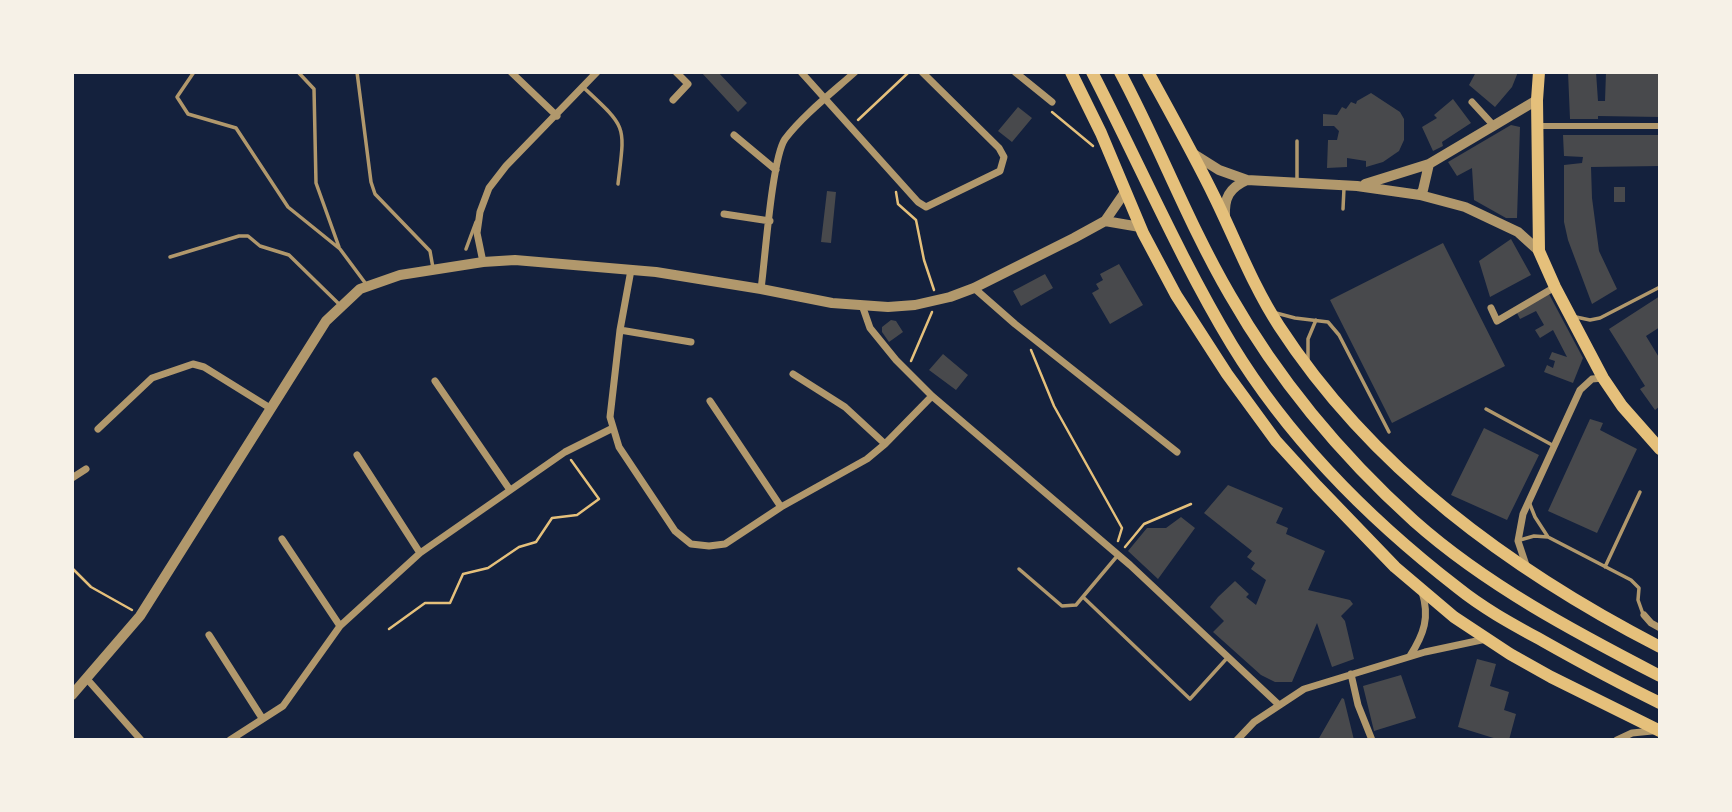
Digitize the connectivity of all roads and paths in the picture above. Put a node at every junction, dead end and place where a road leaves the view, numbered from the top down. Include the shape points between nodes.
1 (194, 72) edge
2 (298, 72) edge
3 (357, 72) edge
4 (511, 72) edge
5 (597, 72) edge
6 (676, 72) edge
7 (801, 72) edge
8 (856, 72) edge
9 (909, 72) edge
10 (922, 72) edge
11 (1016, 72) edge
12 (1071, 72) edge
13 (1092, 72) edge
14 (1120, 72) edge
15 (1147, 72) edge
16 (1539, 72) edge
17 (583, 88) junction
18 (825, 99) junction
19 (673, 100) dead end
20 (1537, 100) junction
21 (1052, 102) joint
22 (1472, 102) dead end
23 (557, 116) junction
24 (851, 126) junction
25 (1493, 126) junction
26 (1538, 126) junction
27 (1660, 126) edge
28 (734, 135) dead end
29 (1297, 141) dead end
30 (1093, 147) dead end
31 (1192, 153) junction
32 (1429, 163) junction
33 (776, 170) junction
34 (893, 174) junction
35 (1247, 180) junction
36 (618, 184) dead end
37 (1297, 184) junction
38 (1344, 186) junction
39 (1357, 186) junction
40 (1125, 192) junction
41 (1420, 195) junction
42 (1343, 209) dead end
43 (480, 212) junction
44 (724, 214) dead end
45 (1225, 219) junction
46 (770, 221) junction
47 (1105, 221) junction
48 (1140, 227) junction
49 (340, 249) junction
50 (466, 249) dead end
51 (1539, 251) junction
52 (170, 257) dead end
53 (483, 262) junction
54 (433, 268) junction
55 (631, 270) junction
56 (1654, 281) dead end
57 (367, 286) junction
58 (1555, 287) junction
59 (974, 288) junction
60 (1658, 288) edge
61 (761, 289) junction
62 (938, 300) junction
63 (862, 305) junction
64 (342, 306) junction
65 (1491, 308) dead end
66 (1271, 311) junction
67 (1571, 316) junction
68 (1316, 320) junction
69 (620, 330) junction
70 (1027, 333) junction
71 (691, 342) dead end
72 (1310, 367) junction
73 (907, 371) junction
74 (793, 374) dead end
75 (1603, 378) junction
76 (435, 381) dead end
77 (932, 396) junction
78 (710, 401) dead end
79 (270, 408) junction
80 (1486, 409) dead end
81 (613, 428) junction
82 (98, 429) dead end
83 (1389, 432) dead end
84 (1659, 443) edge
85 (885, 444) junction
86 (1554, 446) junction
87 (565, 452) junction
88 (1177, 452) dead end
89 (357, 455) dead end
90 (86, 469) dead end
91 (73, 476) edge
92 (510, 489) junction
93 (1640, 492) dead end
94 (1529, 501) junction
95 (1191, 504) dead end
96 (782, 507) junction
97 (1548, 537) junction
98 (282, 539) dead end
99 (1518, 541) junction
100 (1114, 552) junction
101 (421, 553) junction
102 (1605, 567) junction
103 (72, 568) edge
104 (1527, 568) junction
105 (1019, 569) dead end
106 (1421, 589) junction
107 (1083, 597) junction
108 (1644, 615) joint
109 (140, 616) junction
110 (340, 626) junction
111 (1660, 628) edge
112 (389, 629) dead end
113 (209, 635) dead end
114 (1486, 639) junction
115 (1660, 648) edge
116 (1410, 656) junction
117 (1227, 657) junction
118 (1351, 674) junction
119 (1660, 676) edge
120 (87, 679) junction
121 (72, 695) edge
122 (1660, 703) edge
123 (1278, 704) junction
124 (262, 718) junction
125 (1660, 730) edge
126 (141, 740) edge
127 (230, 740) edge
128 (1237, 740) edge
129 (1371, 740) edge
130 (1617, 740) edge

1 - 49 lane via 177,97 188,114 236,128 288,207
2 - 49 lane via 314,89 316,183
3 - 54 lane via 375,194 430,251
4 - 23 street
5 - 17 street
6 - 19 street via 688,84
7 - 18 street
8 - 18 street
9 - 24 path
10 - 34 street via 1004,157 1000,171 926,207
11 - 21 street
12 - 40 main road
13 - 122 main road via 1200,290 1234,348 1301,440 1350,496 1459,589 1596,671
14 - 119 main road via 1231,298 1271,360 1357,465 1415,522 1475,567 1548,616
15 - 31 main road
16 - 20 main road
17 - 23 street
17 - 36 lane via 621,127
18 - 24 street
18 - 33 street via 785,139
20 - 25 street
20 - 26 main road
21 - 30 path via 1052,111
22 - 25 street
23 - 43 street via 506,166 489,188
24 - 34 street
25 - 32 street
26 - 27 street
26 - 51 main road
28 - 33 street
29 - 37 lane
31 - 35 street
31 - 45 main road
32 - 39 street
32 - 41 street
33 - 46 street
34 - 62 path via 898,204 916,220
35 - 37 street
35 - 45 street via 1230,190
37 - 38 street
38 - 39 street
38 - 42 lane
39 - 41 street
40 - 47 street
40 - 48 main road
41 - 51 street via 1476,211 1518,232
43 - 50 lane
43 - 53 street via 477,233
44 - 46 street
45 - 66 main road
46 - 61 street
47 - 48 street
47 - 59 street
48 - 106 main road via 1176,295 1276,440
49 - 57 lane
51 - 58 main road
52 - 64 lane via 248,236 260,246 289,255
53 - 54 street
53 - 55 street via 516,260
54 - 57 street
55 - 61 street
55 - 69 street
56 - 60 lane
57 - 64 street
58 - 65 street via 1497,321
58 - 67 main road
59 - 62 street
59 - 70 street
60 - 67 lane via 1600,318
61 - 63 street
62 - 63 street
62 - 73 path
63 - 73 street via 870,328
64 - 79 street via 326,321
66 - 68 lane
66 - 72 main road
67 - 75 main road
68 - 72 lane via 1308,339
68 - 83 lane via 1328,322 1339,335
69 - 71 street
69 - 81 street via 610,417
70 - 88 street
70 - 100 path via 1054,406 1122,528
72 - 104 main road via 1339,406 1415,485
73 - 77 street
74 - 85 street via 845,407
75 - 84 main road via 1622,406
75 - 86 street via 1592,379 1580,390
76 - 92 street
77 - 85 street
77 - 100 street
78 - 96 street
79 - 82 street via 194,364 152,378
79 - 109 street
80 - 86 lane
81 - 87 street
81 - 96 street via 619,447 675,531 691,544 725,544
85 - 96 street
86 - 94 street
87 - 92 street
87 - 112 path via 598,499 576,516 552,518 536,542 519,547 488,568 463,574 450,603 425,603
89 - 101 street
90 - 91 street
92 - 101 street
93 - 102 lane
94 - 97 lane
94 - 99 street
95 - 100 path via 1144,524
97 - 99 lane
97 - 102 lane
98 - 110 street
99 - 104 street
100 - 107 lane
100 - 117 street
101 - 110 street
102 - 108 lane via 1639,588 1639,608
103 - 109 path via 92,587
104 - 115 main road via 1606,620
105 - 107 lane via 1062,606 1076,605
106 - 114 main road
106 - 116 street via 1426,621
107 - 117 lane via 1190,699
108 - 111 street
109 - 120 street
110 - 124 street via 283,706
113 - 124 street
114 - 116 street
114 - 125 main road
116 - 118 street
117 - 123 street
118 - 123 street via 1304,689
118 - 129 street
120 - 121 street
120 - 126 street
123 - 128 street
124 - 127 street
125 - 130 street

